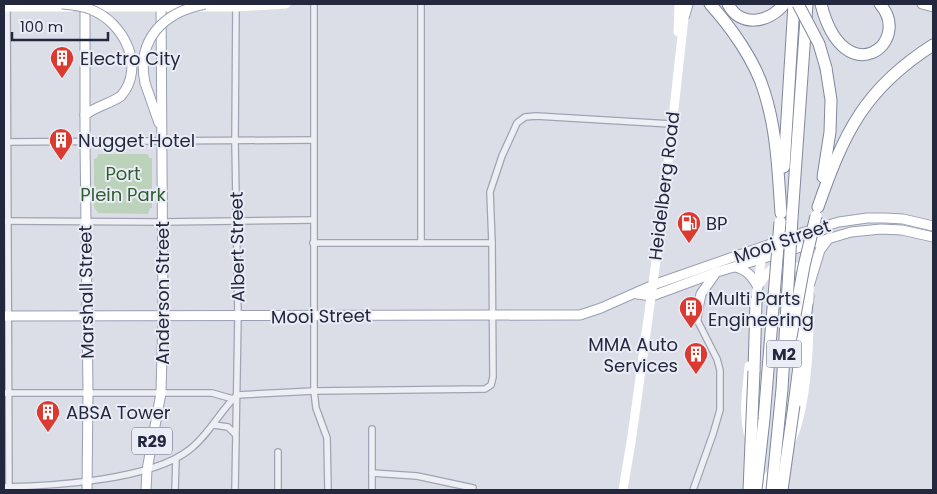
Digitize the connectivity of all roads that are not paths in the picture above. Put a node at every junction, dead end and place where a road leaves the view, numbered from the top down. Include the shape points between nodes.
1 (62, 4) edge
2 (205, 4) edge
3 (286, 4) edge
4 (314, 4) edge
5 (421, 4) edge
6 (678, 4) edge
7 (687, 4) edge
8 (710, 4) edge
9 (728, 4) edge
10 (784, 4) edge
11 (796, 4) edge
12 (807, 4) edge
13 (821, 4) edge
14 (880, 4) edge
15 (922, 4) edge
16 (161, 5) edge
17 (236, 5) edge
18 (6, 6) edge
19 (85, 6) edge
20 (933, 7) edge
21 (933, 45) edge
22 (676, 87) junction
23 (85, 115) junction
24 (671, 124) junction
25 (161, 127) junction
26 (312, 140) junction
27 (161, 141) junction
28 (235, 141) junction
29 (6, 142) edge
30 (85, 142) junction
31 (817, 211) junction
32 (784, 218) junction
33 (313, 220) junction
34 (6, 221) edge
35 (85, 222) junction
36 (162, 222) junction
37 (237, 222) junction
38 (933, 226) edge
39 (805, 232) junction
40 (933, 236) edge
41 (829, 238) junction
42 (421, 242) junction
43 (492, 243) junction
44 (313, 244) junction
45 (809, 244) junction
46 (770, 245) junction
47 (761, 258) junction
48 (735, 267) junction
49 (717, 272) junction
50 (653, 285) junction
51 (758, 286) junction
52 (809, 287) junction
53 (635, 294) junction
54 (652, 296) junction
55 (756, 301) junction
56 (688, 302) dead end
57 (313, 315) junction
58 (494, 315) junction
59 (5, 316) edge
60 (87, 316) junction
61 (163, 316) junction
62 (238, 316) junction
63 (696, 319) junction
64 (782, 389) junction
65 (314, 392) junction
66 (6, 393) edge
67 (88, 393) junction
68 (162, 393) junction
69 (235, 397) junction
70 (214, 425) junction
71 (372, 429) dead end
72 (236, 436) junction
73 (278, 452) dead end
74 (176, 459) junction
75 (146, 470) junction
76 (372, 473) junction
77 (768, 477) junction
78 (87, 486) edge
79 (7, 488) edge
80 (473, 488) dead end
81 (146, 490) edge
82 (175, 490) edge
83 (235, 490) edge
84 (278, 490) edge
85 (328, 490) edge
86 (372, 490) edge
87 (623, 490) edge
88 (693, 490) edge
89 (749, 490) edge
90 (756, 490) edge
91 (766, 490) edge
92 (772, 490) edge
93 (782, 490) edge

1 - 23 main road, bridge via 93,10 106,18 122,34 130,50 132,70 121,96
2 - 25 main road, bridge via 171,16 154,32 143,57 144,83
3 - 17 main road
4 - 26 street
5 - 42 street
6 - 22 main road
7 - 22 main road
8 - 32 highway via 736,38 764,90 773,127
9 - 10 highway via 740,17 757,20 773,15
11 - 31 highway, bridge via 819,44 831,100 830,132
11 - 32 highway, M2
12 - 32 highway, M2
13 - 14 highway via 834,38 852,53 860,54 876,51 887,39 889,24
15 - 20 main road
16 - 17 main road
16 - 19 main road
16 - 25 main road, Anderson Street / R29
17 - 28 street, Albert Street
18 - 19 main road
18 - 29 street
19 - 23 main road, Marshall Street
21 - 31 highway via 883,84 864,106 841,146
22 - 24 main road, Heidelberg Road
23 - 30 main road, Marshall Street
24 - 43 street via 536,116 519,120 490,192
24 - 50 main road, Heidelberg Road
25 - 27 main road, Anderson Street / R29
26 - 28 street
26 - 33 street
27 - 28 street
27 - 30 street
27 - 36 main road, Anderson Street / R29
28 - 37 street, Albert Street
29 - 30 street
29 - 34 street
30 - 35 main road, Marshall Street
31 - 64 highway, bridge
32 - 64 highway, M2, bridge
32 - 90 highway, M2, bridge
33 - 37 street
33 - 44 street
34 - 35 street
34 - 59 street
35 - 36 street
35 - 60 main road, Marshall Street
36 - 37 street
36 - 61 main road, Anderson Street / R29
37 - 62 street, Albert Street
38 - 39 main road, Mooi Street via 903,219 867,218
39 - 45 main road
39 - 46 main road, Mooi Street
40 - 41 main road, Mooi Street via 881,229
41 - 45 main road, Mooi Street
41 - 52 main road via 820,250
42 - 43 street
42 - 44 street
43 - 58 street
44 - 57 street
45 - 47 main road, Mooi Street
45 - 52 main road
46 - 47 main road
46 - 50 main road, Mooi Street
47 - 48 main road, Mooi Street
47 - 51 main road
48 - 49 main road, Mooi Street
48 - 51 main road via 750,274
49 - 54 main road, Mooi Street
49 - 63 main road via 701,294
50 - 53 main road, Mooi Street
50 - 54 main road, Heidelberg Road
51 - 52 main road via 766,274 778,266 794,266 806,272
51 - 55 main road
52 - 77 main road via 809,338 798,424 784,457
52 - 93 highway, bridge
53 - 54 main road, Mooi Street
53 - 58 main road, Mooi Street via 580,315
54 - 87 main road, Heidelberg Road
55 - 77 main road via 744,412 751,445
55 - 89 highway, bridge
56 - 63 street
57 - 58 main road, Mooi Street
57 - 62 main road, Mooi Street
57 - 65 street
58 - 65 street via 493,377 491,385 485,389
59 - 60 main road, Mooi Street
59 - 66 street
60 - 61 main road, Mooi Street
60 - 67 main road, Marshall Street
61 - 62 main road, Mooi Street
61 - 68 main road, Anderson Street / R29
62 - 69 street, Albert Street
63 - 88 street via 720,370 720,410
64 - 92 highway, M2, bridge
65 - 69 street
65 - 85 street via 316,408 327,433
66 - 67 street
66 - 79 street
67 - 68 street
67 - 78 main road, Marshall Street
68 - 69 street via 212,393
68 - 75 main road, Anderson Street / R29
69 - 70 street
69 - 72 street, Albert Street
70 - 72 street via 228,427
70 - 74 street via 190,450
71 - 76 street
72 - 83 street, Albert Street
73 - 84 street
74 - 75 street
74 - 82 street
75 - 78 street
75 - 81 main road, Anderson Street / R29
76 - 80 street via 417,476
76 - 86 street
77 - 91 main road
78 - 79 street

